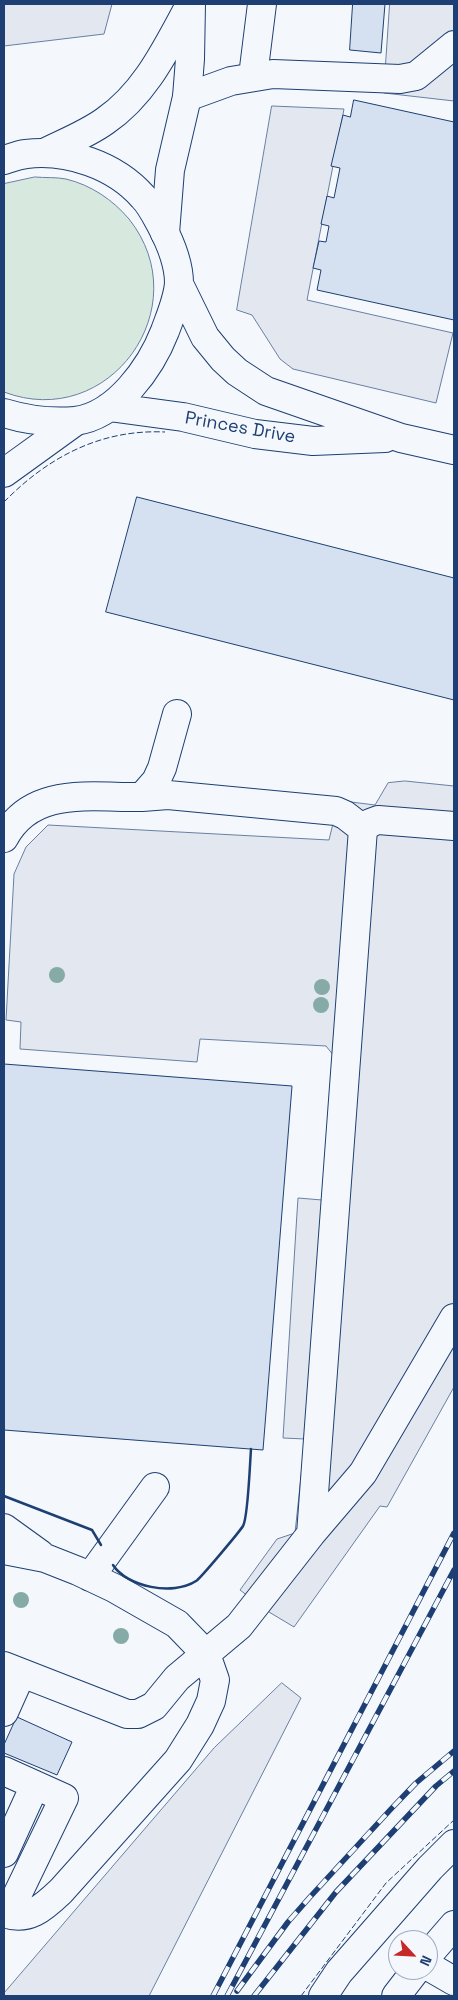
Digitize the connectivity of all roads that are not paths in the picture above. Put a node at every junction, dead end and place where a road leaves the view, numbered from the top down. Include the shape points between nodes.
1 (191, 4) edge
2 (262, 4) edge
3 (454, 45) edge
4 (253, 76) junction
5 (187, 97) junction
6 (19, 153) edge
7 (165, 233) junction
8 (179, 284) junction
9 (109, 407) junction
10 (4, 414) edge
11 (76, 421) junction
12 (401, 438) junction
13 (453, 446) edge
14 (4, 473) edge
15 (177, 714) dead end
16 (142, 797) junction
17 (454, 826) edge
18 (364, 829) junction
19 (4, 838) edge
20 (454, 1318) edge
21 (155, 1487) dead end
22 (4, 1528) edge
23 (310, 1534) junction
24 (4, 1550) edge
25 (45, 1558) junction
26 (90, 1577) junction
27 (206, 1654) junction
28 (12, 1670) edge
29 (4, 1712) edge
30 (4, 1772) edge
31 (34, 1785) junction
32 (454, 1844) edge
33 (4, 1853) edge
34 (6, 1914) edge
35 (454, 1925) edge
36 (438, 1943) edge
37 (438, 1972) edge
38 (408, 1980) edge
39 (454, 1981) edge
40 (323, 1996) edge
41 (396, 1996) edge

1 - 5 main road
1 - 6 main road via 147,80 126,105 104,122
2 - 4 main road
3 - 4 main road via 416,76 400,80 273,74
4 - 5 main road
5 - 7 main road via 170,170
6 - 7 main road via 84,160 103,167 143,196
7 - 8 main road
8 - 9 main road via 160,344 140,378
8 - 12 main road, Princes Drive via 205,337 237,372 266,391
9 - 11 main road
9 - 12 main road, Princes Drive via 183,417 255,434 313,440
10 - 11 main road via 25,420
11 - 14 main road
12 - 13 main road, Princes Drive
15 - 16 main road via 159,775
16 - 18 main road via 168,795 336,811
16 - 19 main road via 81,796 51,800 25,814 11,826
17 - 18 main road via 378,820
18 - 23 main road
20 - 23 main road via 363,1472
21 - 26 main road
22 - 25 main road
23 - 27 main road via 239,1626
24 - 25 main road
25 - 26 main road
26 - 27 main road via 177,1624
27 - 28 main road via 177,1678 154,1706 138,1714 127,1714
27 - 34 main road via 215,1680 210,1701 200,1725 178,1760 42,1909 26,1916
28 - 29 main road
30 - 31 main road
31 - 33 main road
31 - 34 main road via 64,1798
32 - 40 main road via 339,1972
35 - 36 main road
37 - 39 main road
38 - 41 main road

